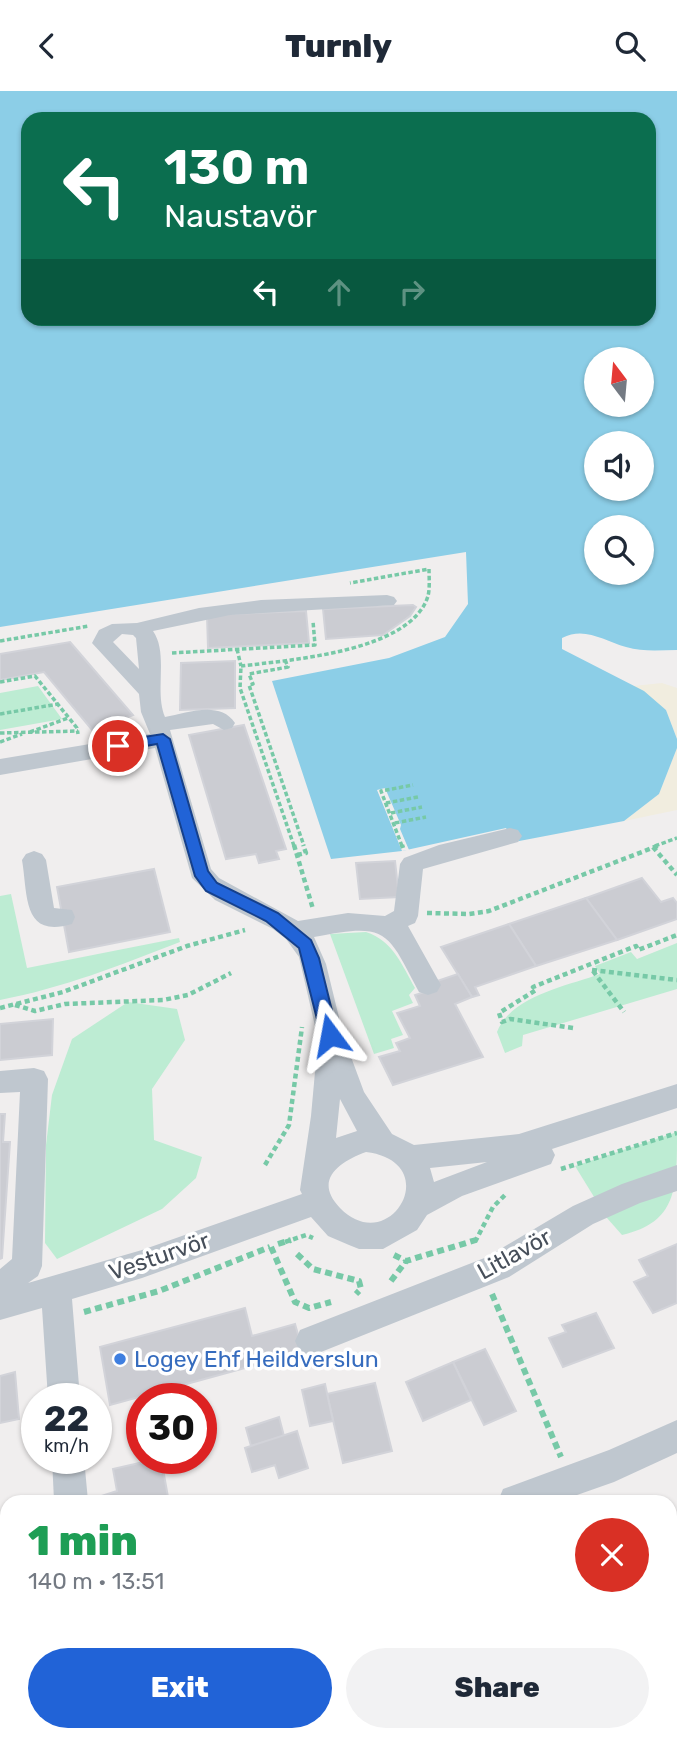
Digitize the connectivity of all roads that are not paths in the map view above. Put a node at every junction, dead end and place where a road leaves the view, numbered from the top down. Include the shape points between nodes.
1 (387, 601) dead end
2 (138, 629) junction
3 (149, 692) junction
4 (224, 723) dead end
5 (160, 732) junction
6 (0, 767) edge
7 (510, 836) dead end
8 (34, 860) dead end
9 (62, 917) dead end
10 (386, 927) junction
11 (293, 932) junction
12 (428, 985) dead end
13 (330, 1035) junction
14 (0, 1082) edge
15 (677, 1096) edge
16 (677, 1112) edge
17 (382, 1142) junction
18 (410, 1158) junction
19 (677, 1178) edge
20 (316, 1188) junction
21 (419, 1205) junction
22 (0, 1287) edge
23 (56, 1290) junction
24 (0, 1306) edge
25 (311, 1341) dead end
26 (63, 1383) edge
27 (677, 1436) edge
28 (69, 1474) edge
29 (71, 1495) edge
30 (532, 1495) edge

1 - 2 street via 229,609 171,618
2 - 3 street via 146,636
2 - 3 street via 112,630 102,643
3 - 5 street
4 - 5 street via 209,716
5 - 6 street via 80,742
5 - 11 street via 201,872 211,887
7 - 10 street via 412,864 405,916
8 - 9 street via 43,914
10 - 11 street via 357,922
10 - 12 street via 399,933
11 - 13 street via 311,958
13 - 17 street via 356,1108
13 - 20 street
14 - 22 street via 34,1079 27,1266
15 - 18 street via 519,1146
16 - 21 street via 514,1163
17 - 18 street
17 - 20 street via 366,1140 335,1150 323,1160
18 - 21 street via 421,1181
19 - 25 street, Litlavör via 583,1215 498,1267
20 - 21 street via 324,1216 352,1234 387,1233 402,1226
20 - 23 street, Vesturvör via 142,1264
23 - 24 street, Vesturvör
23 - 26 street
27 - 30 street
28 - 29 street

